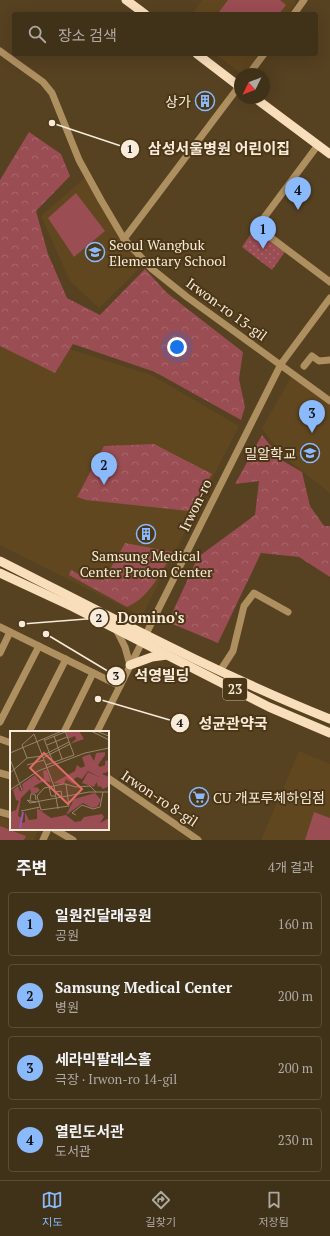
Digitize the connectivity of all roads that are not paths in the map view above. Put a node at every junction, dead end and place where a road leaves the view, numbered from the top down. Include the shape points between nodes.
1 (126, 0) edge
2 (304, 0) edge
3 (142, 12) edge
4 (295, 12) edge
5 (0, 51) edge
6 (200, 56) edge
7 (262, 56) edge
8 (254, 68) edge
9 (234, 82) edge
10 (234, 94) edge
11 (262, 104) edge
12 (318, 145) junction
13 (330, 154) edge
14 (124, 239) junction
15 (330, 282) edge
16 (330, 298) edge
17 (330, 360) edge
18 (281, 364) junction
19 (304, 366) dead end
20 (330, 401) edge
21 (0, 561) edge
22 (0, 573) edge
23 (288, 612) dead end
24 (0, 627) edge
25 (116, 628) junction
26 (10, 632) junction
27 (143, 638) junction
28 (39, 646) junction
29 (0, 652) edge
30 (168, 655) junction
31 (66, 659) junction
32 (130, 665) junction
33 (220, 671) junction
34 (93, 673) junction
35 (120, 686) junction
36 (330, 719) edge
37 (0, 722) edge
38 (30, 731) edge
39 (64, 731) edge
40 (98, 731) edge
41 (330, 733) edge
42 (0, 739) edge
43 (10, 743) edge
44 (0, 773) edge
45 (10, 776) edge
46 (109, 779) edge
47 (0, 812) edge
48 (10, 815) edge
49 (48, 830) edge
50 (56, 830) edge
51 (43, 840) edge
52 (73, 840) edge
53 (198, 840) edge

1 - 3 main road
2 - 4 street
5 - 14 street, Irwon-ro 13-gil via 43,82 52,93 79,160
6 - 9 main road
7 - 8 street
10 - 14 street
11 - 12 main road
12 - 13 main road
12 - 15 street via 257,227
14 - 18 street, Irwon-ro 13-gil via 152,269 187,297
16 - 18 street, Irwon-ro
17 - 19 street via 319,361 312,356
18 - 20 street, Irwon-ro 13-gil
18 - 27 street, Irwon-ro
21 - 27 main road, 23
22 - 25 main road, 23
23 - 33 street via 254,593 244,606 233,651
24 - 26 street
25 - 27 main road, 23
25 - 32 street
26 - 28 street
26 - 29 street
27 - 30 main road, 23
27 - 32 street, Irwon-ro
27 - 33 main road, 23
28 - 31 street
28 - 37 street
30 - 32 main road via 152,657
30 - 41 main road, 23 via 269,707
31 - 34 street
31 - 38 street
32 - 35 street, Irwon-ro
33 - 36 main road, 23
34 - 35 street
34 - 39 street
35 - 40 street, Irwon-ro
42 - 43 street
44 - 45 street
46 - 53 street, Irwon-ro 8-gil
47 - 48 street
49 - 51 street
50 - 52 street

